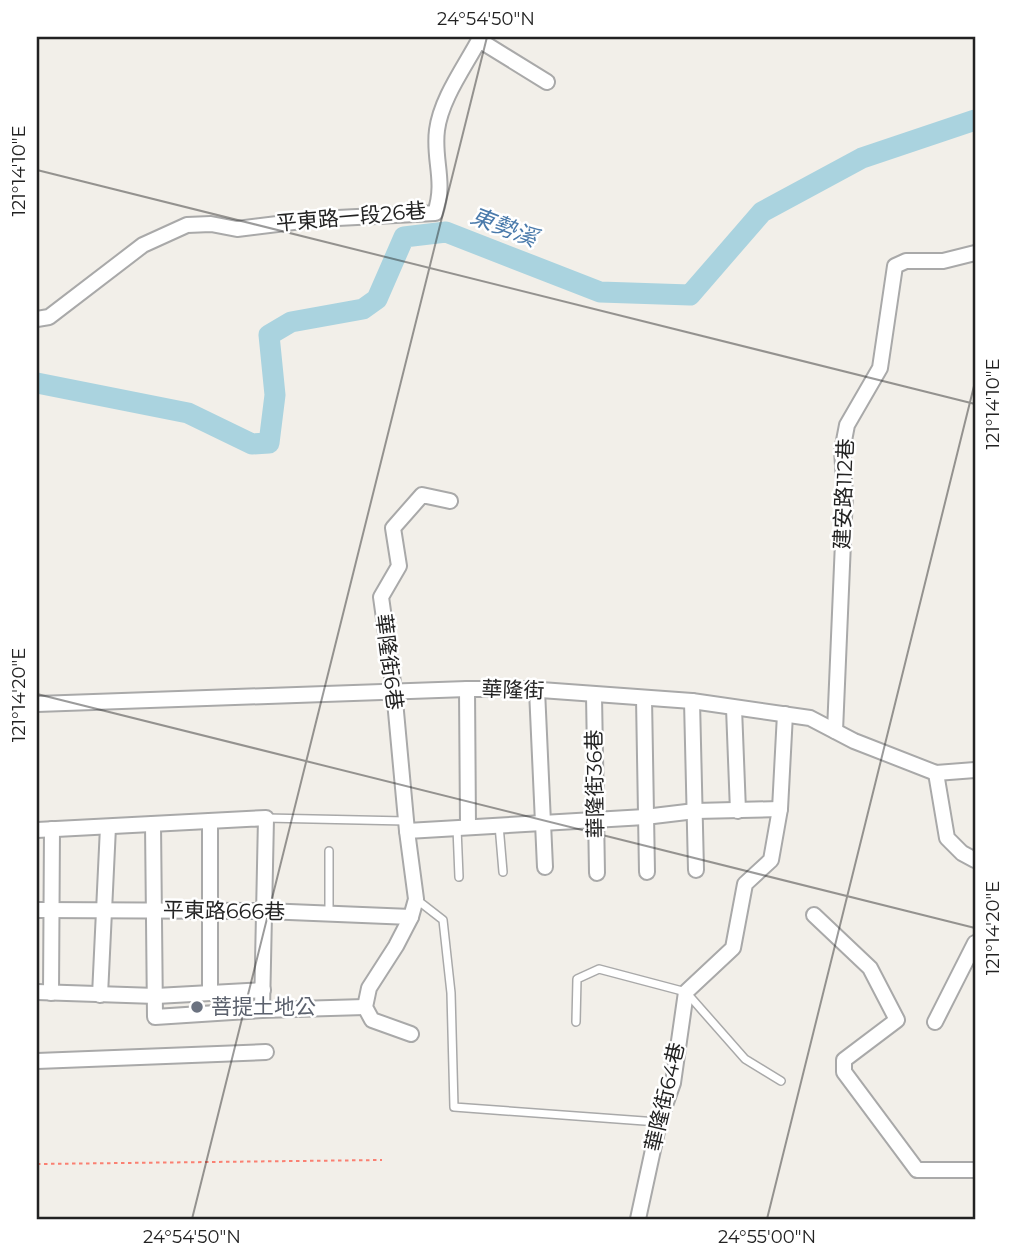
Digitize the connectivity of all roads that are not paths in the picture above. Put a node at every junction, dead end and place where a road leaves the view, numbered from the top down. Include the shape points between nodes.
1 (547, 82) dead end
2 (975, 253) edge
3 (37, 318) edge
4 (450, 501) dead end
5 (467, 689) junction
6 (394, 690) junction
7 (537, 690) junction
8 (594, 695) junction
9 (644, 698) junction
10 (692, 701) junction
11 (37, 704) edge
12 (734, 708) junction
13 (785, 714) junction
14 (835, 731) junction
15 (975, 770) edge
16 (936, 773) junction
17 (780, 809) junction
18 (695, 811) junction
19 (738, 811) junction
20 (645, 817) junction
21 (266, 818) junction
22 (595, 820) junction
23 (209, 821) junction
24 (544, 823) junction
25 (153, 824) junction
26 (499, 825) junction
27 (407, 826) junction
28 (108, 827) junction
29 (463, 827) junction
30 (52, 829) junction
31 (37, 830) edge
32 (329, 851) dead end
33 (975, 860) edge
34 (545, 867) dead end
35 (696, 870) dead end
36 (503, 872) dead end
37 (647, 872) dead end
38 (597, 873) dead end
39 (460, 877) dead end
40 (416, 899) junction
41 (44, 910) edge
42 (104, 910) junction
43 (154, 910) junction
44 (209, 911) junction
45 (265, 911) junction
46 (330, 914) junction
47 (814, 915) dead end
48 (411, 917) junction
49 (975, 943) edge
50 (262, 990) junction
51 (685, 992) junction
52 (44, 993) edge
53 (211, 993) junction
54 (100, 995) junction
55 (156, 996) junction
56 (365, 1007) junction
57 (262, 1010) junction
58 (576, 1022) dead end
59 (935, 1022) dead end
60 (411, 1034) dead end
61 (266, 1052) dead end
62 (37, 1060) edge
63 (781, 1082) dead end
64 (659, 1122) junction
65 (975, 1170) edge
66 (638, 1219) edge

1 - 3 street, 平東路一段26巷 via 479,40 442,110 436,132 440,196 435,213 237,229 187,225 142,245 49,317
2 - 14 street, 建安路112巷 via 895,266 880,368 847,425 842,451 845,495
4 - 6 street, 華隆街6巷 via 422,495 393,528 399,566 381,597
5 - 6 street, 華隆街
5 - 7 street, 華隆街
5 - 29 street
6 - 11 street, 華隆街
6 - 27 street, 華隆街6巷
7 - 8 street, 華隆街
7 - 24 street
8 - 9 street, 華隆街
8 - 22 street, 華隆街36巷
9 - 10 street, 華隆街
9 - 20 street
10 - 12 street, 華隆街
10 - 18 street
12 - 13 street, 華隆街
12 - 19 street
13 - 14 street, 華隆街 via 810,718
13 - 17 street
14 - 16 street, 華隆街
15 - 16 street, 華隆街
16 - 33 street via 947,838
17 - 19 street
17 - 51 street via 771,860 746,884 733,948
18 - 19 street
18 - 20 street
18 - 35 street
20 - 22 street
20 - 37 street
21 - 23 street
21 - 27 lane
21 - 45 street
22 - 24 street
22 - 38 street, 華隆街36巷
23 - 25 street
23 - 44 street
24 - 26 street
24 - 34 street
25 - 28 street
25 - 43 street
26 - 29 street
26 - 36 lane
27 - 29 street
27 - 40 street, 華隆街6巷
28 - 30 street
28 - 42 street
29 - 39 lane
30 - 31 street
30 - 41 street
32 - 46 lane
40 - 48 street
40 - 64 lane via 443,920 451,993 454,1107
41 - 42 street, 平東路666巷
41 - 52 street
42 - 43 street, 平東路666巷
42 - 54 street
43 - 44 street, 平東路666巷
43 - 55 street
44 - 45 street, 平東路666巷
44 - 53 street
45 - 46 street, 平東路666巷
45 - 50 street
46 - 48 street, 平東路666巷
47 - 65 street via 870,968 897,1020 844,1060 844,1072 917,1170
48 - 56 street via 369,988
49 - 59 street
50 - 53 street
50 - 57 street
51 - 58 lane via 599,970 577,979
51 - 63 lane via 745,1059
51 - 64 street, 華隆街64巷 via 673,1083
52 - 54 street
53 - 55 street
54 - 55 street
55 - 57 street via 155,1017
56 - 57 street
56 - 60 street via 372,1020
61 - 62 street
64 - 66 street, 華隆街64巷

